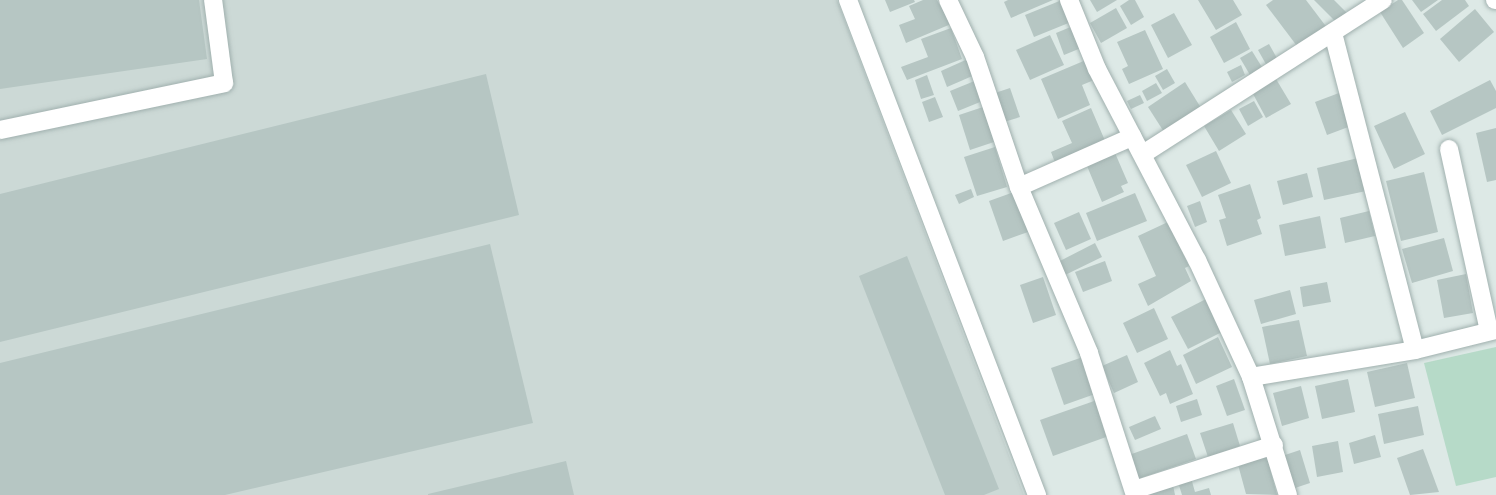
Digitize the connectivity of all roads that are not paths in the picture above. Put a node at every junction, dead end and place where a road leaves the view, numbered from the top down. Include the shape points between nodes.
1 (213, 0) edge
2 (848, 0) edge
3 (948, 0) edge
4 (1070, 0) edge
5 (1383, 0) edge
6 (1333, 33) junction
7 (0, 130) edge
8 (1132, 137) junction
9 (1449, 149) dead end
10 (1143, 154) junction
11 (1019, 187) junction
12 (1492, 330) edge
13 (1415, 350) junction
14 (1251, 377) junction
15 (1274, 445) junction
16 (1135, 493) edge
17 (1037, 495) edge
18 (1288, 495) edge

1 - 7 street via 224,83
2 - 17 street
3 - 11 street via 975,57
4 - 8 street via 1097,69
5 - 6 street
6 - 10 street
6 - 13 street
8 - 10 street
8 - 11 street
9 - 12 street
10 - 14 street
11 - 16 street via 1089,354
12 - 13 street
13 - 14 street
14 - 15 street
15 - 16 street
15 - 18 street

